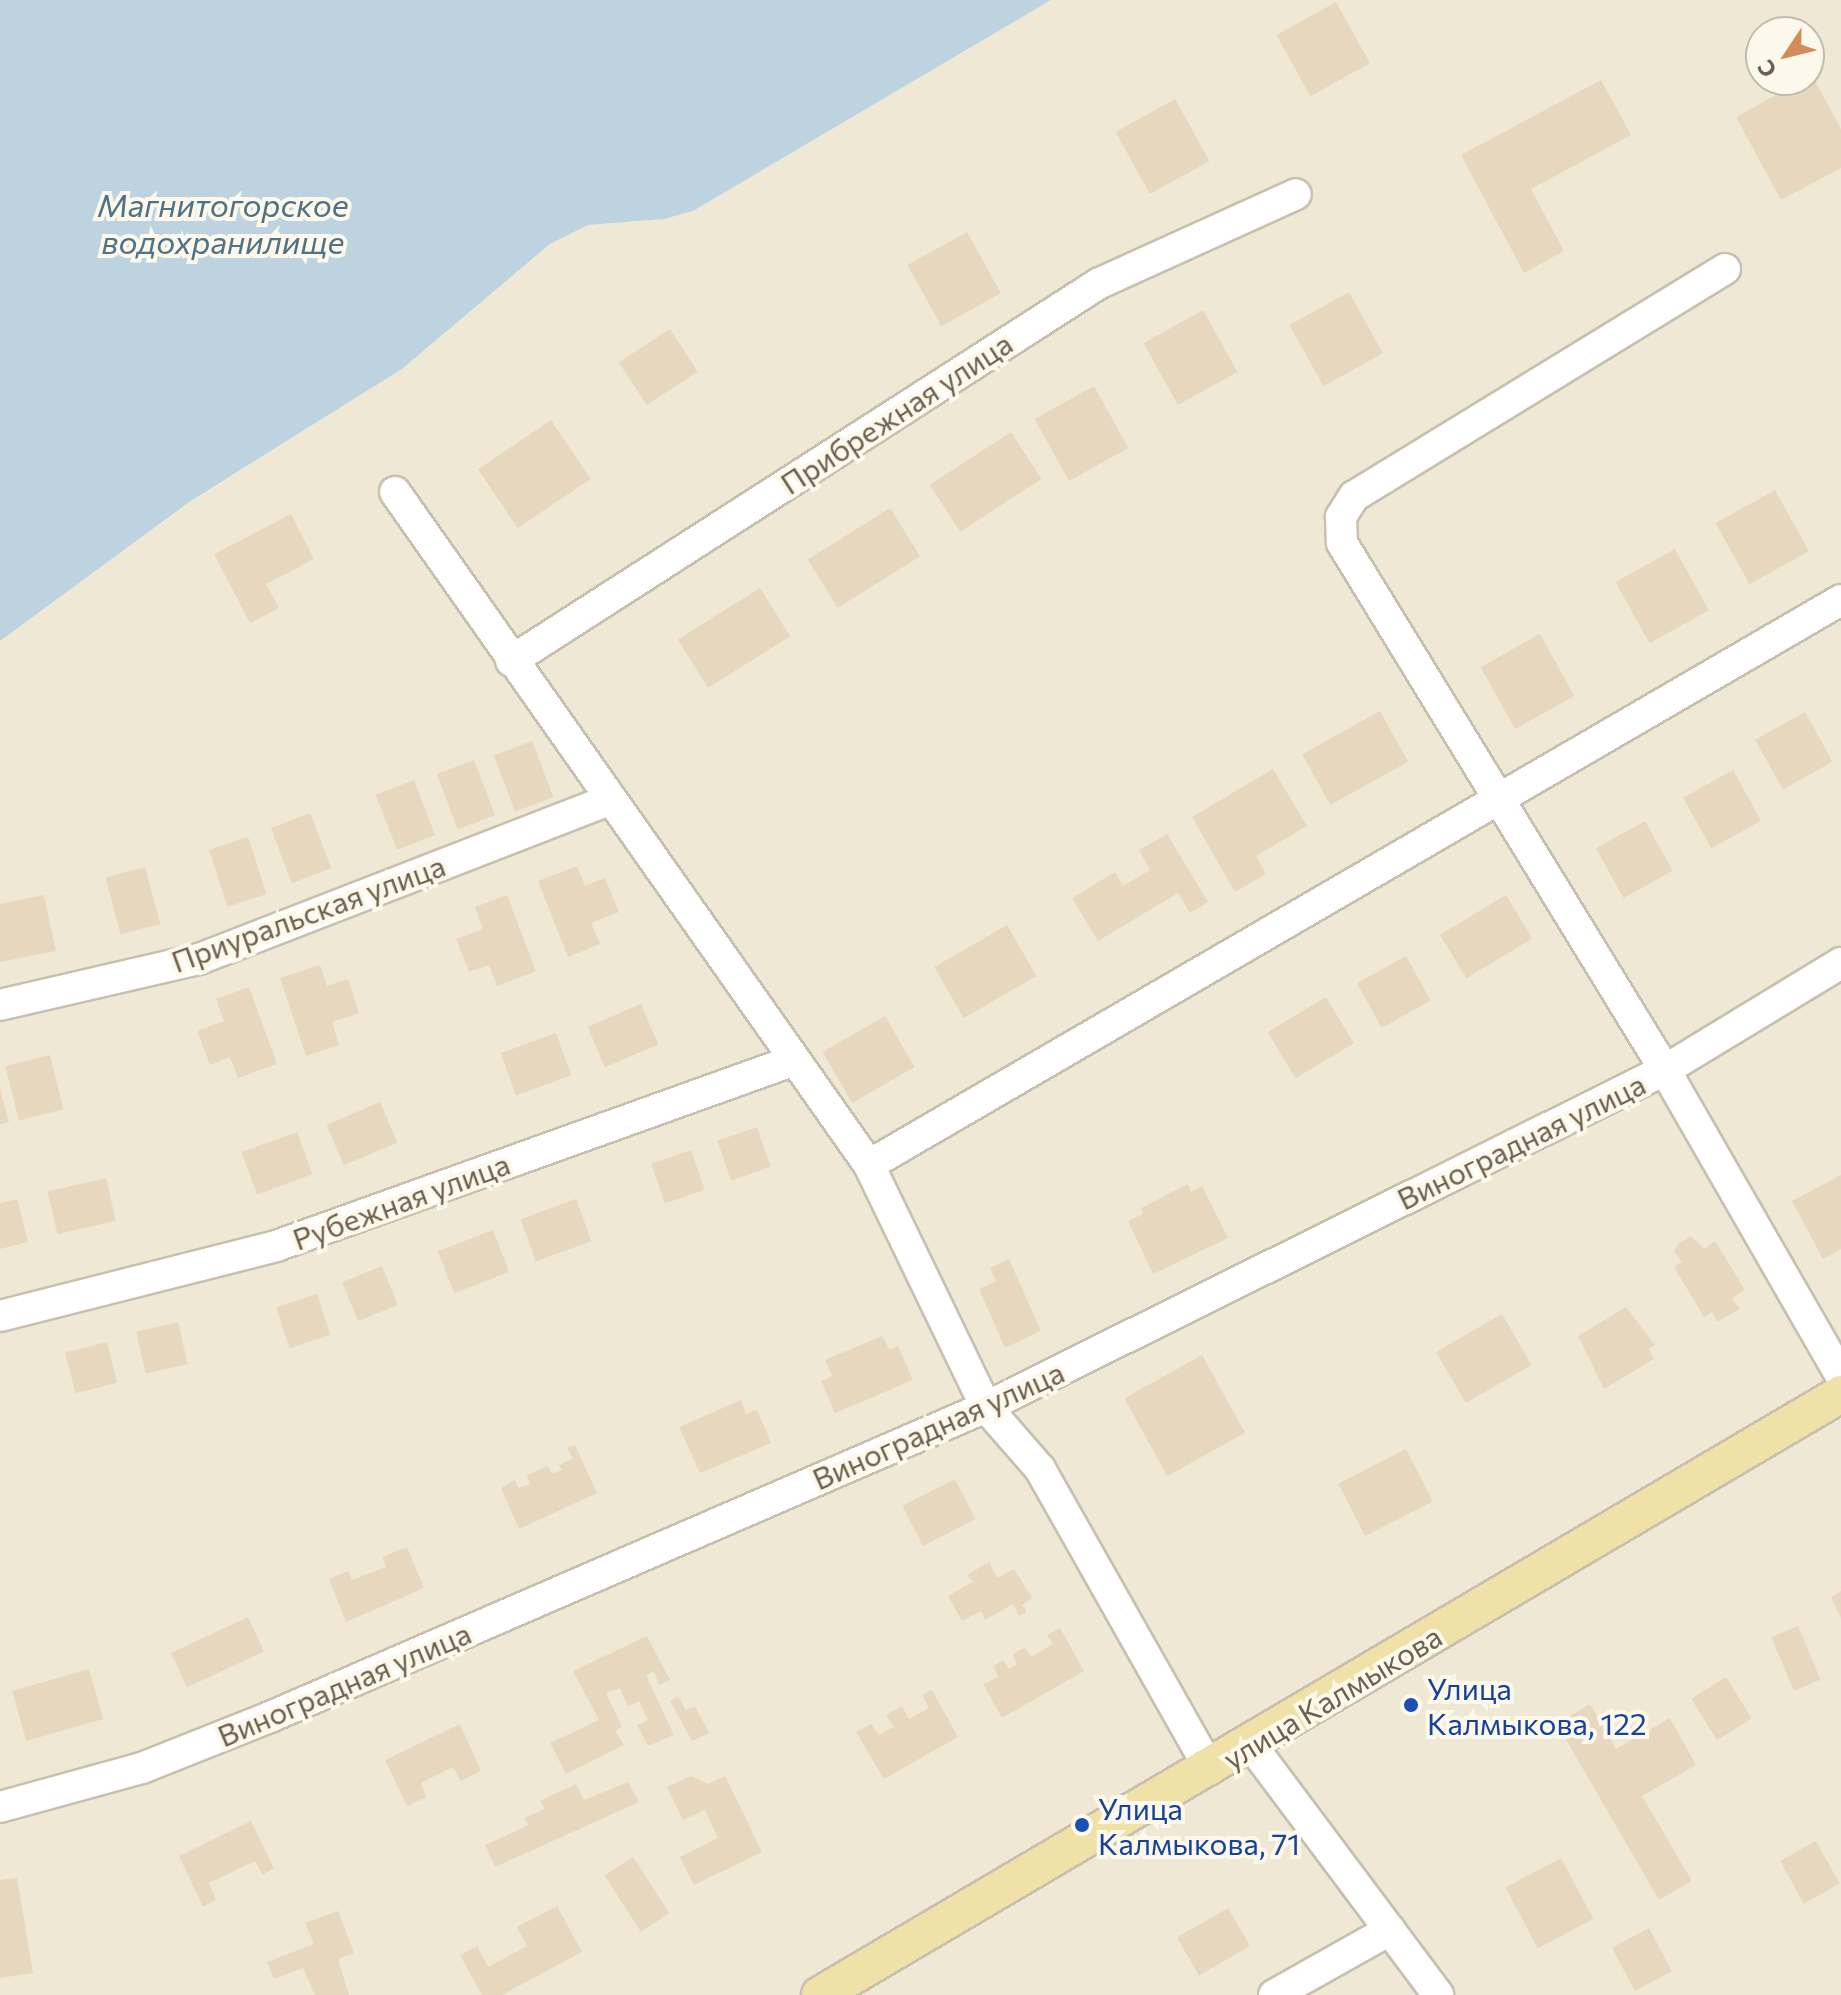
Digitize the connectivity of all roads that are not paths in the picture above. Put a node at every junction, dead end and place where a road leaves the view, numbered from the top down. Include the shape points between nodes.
1 (1296, 194) dead end
2 (1725, 269) dead end
3 (395, 492) dead end
4 (1841, 600) edge
5 (511, 661) junction
6 (1503, 799) junction
7 (609, 800) junction
8 (1841, 963) edge
9 (0, 1005) edge
10 (795, 1060) junction
11 (1665, 1070) junction
12 (869, 1165) junction
13 (0, 1316) edge
14 (1841, 1376) edge
15 (1841, 1394) edge
16 (986, 1407) junction
17 (1252, 1746) junction
18 (1210, 1769) junction
19 (0, 1807) edge
20 (1390, 1930) junction
21 (820, 1995) edge
22 (1274, 1995) edge
23 (1438, 1995) edge

1 - 5 street, Прибрежная улица via 1098,284
2 - 6 street via 1354,496 1341,517 1342,543 1364,582
3 - 5 street
4 - 6 street
5 - 7 street
6 - 11 street
6 - 12 street
7 - 9 street, Приуральская улица via 199,959
7 - 10 street
8 - 11 street, Виноградная улица
10 - 12 street
10 - 13 street, Рубежная улица via 276,1246
11 - 14 street
11 - 16 street, Виноградная улица
12 - 16 street
15 - 17 main road, улица Калмыкова
16 - 18 street via 1040,1469
16 - 19 street, Виноградная улица via 270,1717 142,1768
17 - 18 main road, улица Калмыкова
17 - 20 street
18 - 21 main road, улица Калмыкова
20 - 22 street
20 - 23 street

